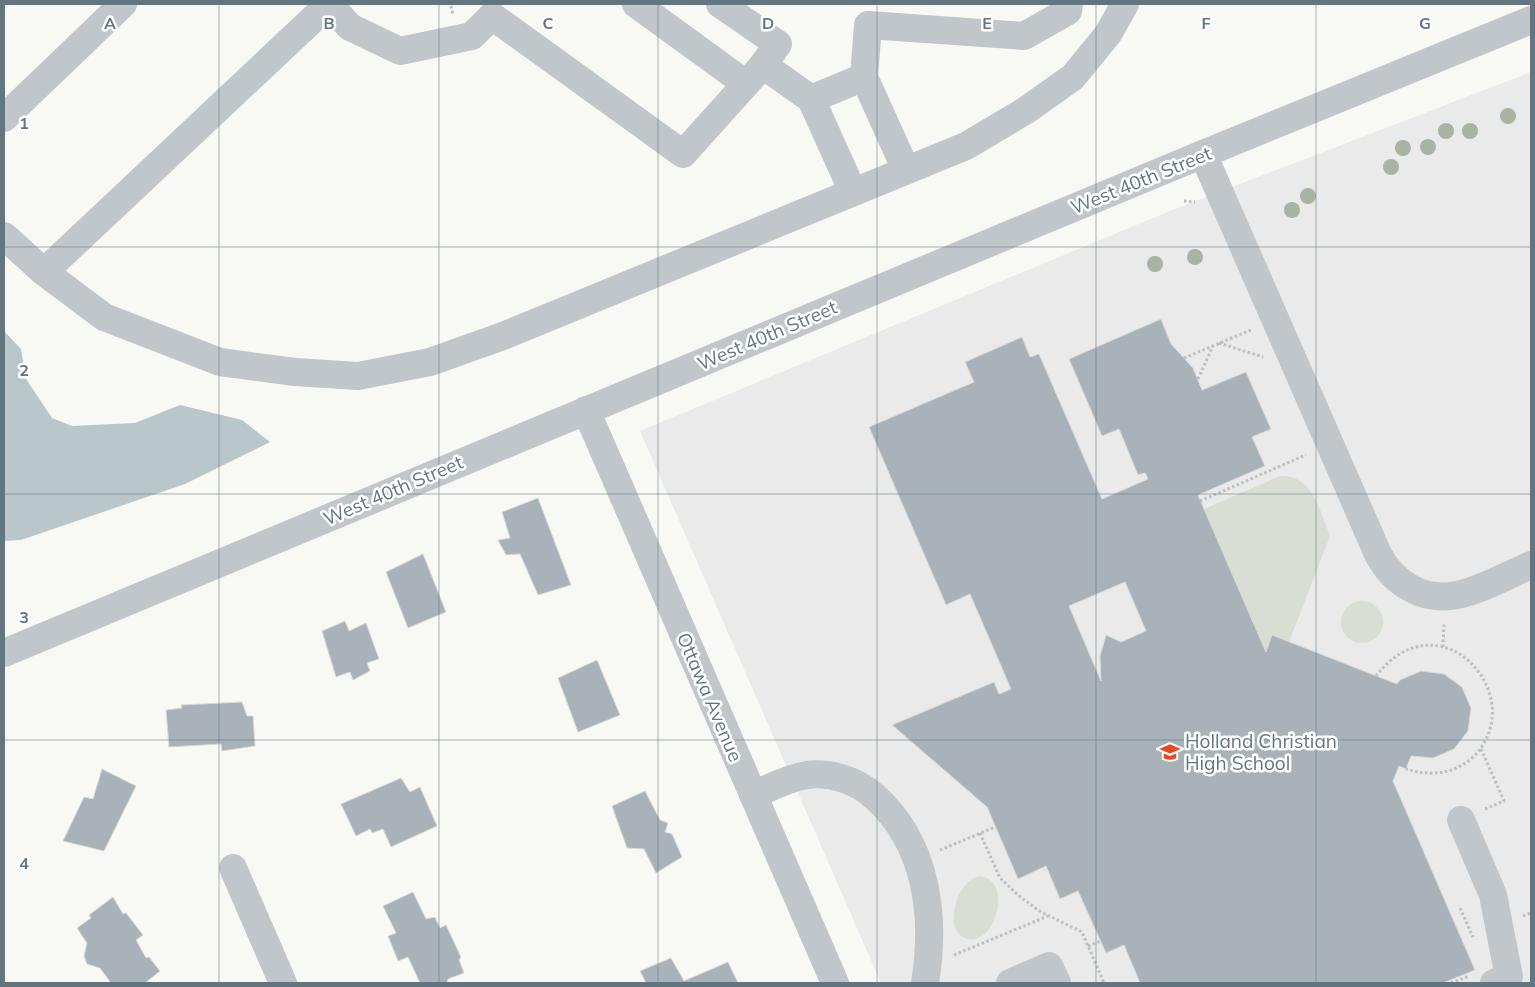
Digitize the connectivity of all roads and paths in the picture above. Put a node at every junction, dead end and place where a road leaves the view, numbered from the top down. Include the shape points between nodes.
1 (123, 4) edge
2 (329, 4) edge
3 (636, 4) edge
4 (720, 4) edge
5 (1069, 4) edge
6 (1124, 4) edge
7 (485, 10) edge
8 (1531, 20) edge
9 (754, 74) junction
10 (864, 77) junction
11 (811, 99) junction
12 (4, 118) edge
13 (1204, 154) junction
14 (906, 170) junction
15 (853, 192) junction
16 (4, 236) edge
17 (44, 272) junction
18 (1257, 328) dead end
19 (1220, 343) junction
20 (1213, 346) junction
21 (1184, 358) dead end
22 (1271, 360) dead end
23 (1198, 379) dead end
24 (586, 410) junction
25 (1312, 453) dead end
26 (1200, 501) dead end
27 (1531, 565) edge
28 (1444, 620) dead end
29 (1443, 646) junction
30 (4, 652) edge
31 (1376, 676) dead end
32 (1481, 749) junction
33 (1406, 769) dead end
34 (753, 795) junction
35 (1461, 820) joint
36 (995, 826) dead end
37 (980, 833) junction
38 (935, 853) dead end
39 (233, 868) dead end
40 (1460, 908) dead end
41 (1048, 916) junction
42 (1474, 940) dead end
43 (1100, 941) dead end
44 (1088, 946) junction
45 (948, 957) dead end
46 (1484, 978) edge
47 (283, 983) edge
48 (835, 983) edge
49 (926, 983) edge
50 (1010, 983) edge
51 (1057, 983) edge
52 (1104, 983) edge
53 (1451, 983) edge

1 - 12 street
2 - 7 street via 350,27 400,52 472,36
2 - 17 street
3 - 9 street
4 - 9 street via 778,44
5 - 10 street via 1068,11 1024,36 868,26
6 - 14 street via 1108,34 1073,77 1025,111 966,146
7 - 9 street via 683,154
8 - 13 street, West 40th Street
9 - 11 street
10 - 11 street
10 - 14 street
11 - 15 street
13 - 24 street, West 40th Street
13 - 27 street via 1378,554 1387,568 1412,589 1446,596 1466,593
14 - 15 street
15 - 17 street via 504,336 430,362 358,376 220,362 104,317
16 - 17 street
18 - 19 path
19 - 20 path
19 - 22 path
20 - 21 path
20 - 23 path
24 - 30 street, West 40th Street
24 - 34 street, Ottawa Avenue
25 - 26 path
28 - 29 path
29 - 31 path via 1418,646 1405,650 1385,664
29 - 32 path via 1476,664 1490,685 1494,703 1493,722
32 - 33 path via 1455,769 1418,772
32 - 35 path via 1504,801
34 - 48 street, Ottawa Avenue
34 - 49 street via 807,775 827,775 856,783 881,802 904,832 920,866 929,924
35 - 46 street via 1493,895 1509,977
36 - 37 path
37 - 38 path
37 - 41 path via 1000,878
39 - 47 street
40 - 42 path
41 - 44 path via 1082,932
41 - 45 path
43 - 44 path
44 - 52 path
46 - 53 path
50 - 51 street via 1049,966

